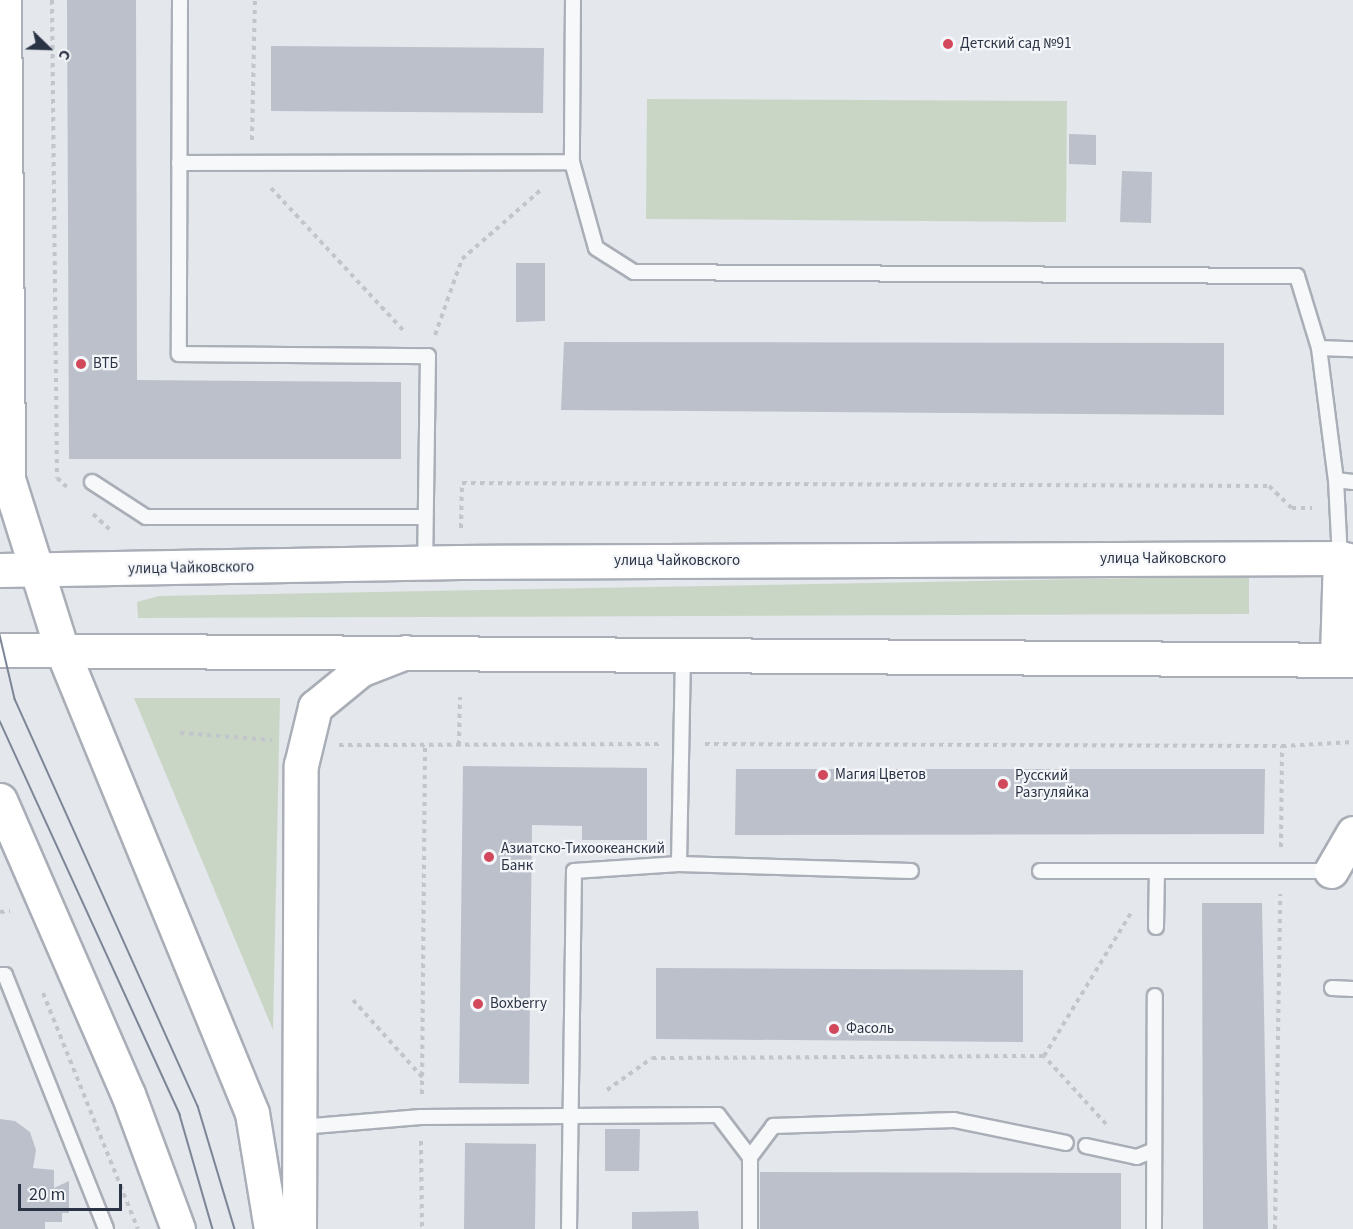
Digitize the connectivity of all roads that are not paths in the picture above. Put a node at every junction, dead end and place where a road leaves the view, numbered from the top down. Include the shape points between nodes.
1 (4, 0) edge
2 (180, 0) edge
3 (573, 0) edge
4 (572, 162) junction
5 (179, 163) junction
6 (1319, 348) junction
7 (1353, 349) edge
8 (1336, 480) junction
9 (92, 482) dead end
10 (1353, 482) edge
11 (425, 517) junction
12 (425, 550) junction
13 (1346, 559) edge
14 (0, 570) edge
15 (37, 572) junction
16 (0, 650) edge
17 (62, 650) junction
18 (406, 652) junction
19 (682, 654) junction
20 (1345, 659) edge
21 (0, 800) edge
22 (1353, 833) edge
23 (679, 864) junction
24 (911, 871) dead end
25 (1040, 871) dead end
26 (1156, 871) junction
27 (1331, 871) joint
28 (1156, 927) dead end
29 (0, 975) edge
30 (1332, 988) dead end
31 (1353, 989) edge
32 (1155, 996) dead end
33 (570, 1117) junction
34 (302, 1127) junction
35 (1066, 1143) dead end
36 (1086, 1146) dead end
37 (1152, 1151) junction
38 (750, 1157) junction
39 (106, 1229) edge
40 (178, 1229) edge
41 (271, 1229) edge
42 (299, 1229) edge
43 (569, 1229) edge
44 (750, 1229) edge
45 (1154, 1229) edge

1 - 15 main road via 8,479
2 - 5 lane
3 - 4 lane
4 - 5 lane
4 - 6 lane via 596,248 634,272 1297,276
5 - 11 lane via 179,354 428,356
6 - 7 lane
6 - 8 lane
8 - 10 lane
8 - 13 lane
9 - 11 lane via 146,517
11 - 12 lane
12 - 13 main road, улица Чайковского
12 - 15 main road, улица Чайковского
13 - 20 main road
14 - 15 main road, улица Чайковского
15 - 17 main road
16 - 17 main road
17 - 18 main road
17 - 41 main road via 252,1113
18 - 19 main road
18 - 34 main road via 360,670 315,707 301,765
19 - 20 main road
19 - 23 lane
21 - 40 main road via 128,1094
22 - 27 main road
23 - 24 lane
23 - 33 lane via 574,871
25 - 26 lane
26 - 27 lane
26 - 28 lane
29 - 39 lane via 5,975
30 - 31 lane
32 - 37 lane
33 - 34 lane via 421,1117
33 - 38 lane via 718,1115
33 - 43 lane
34 - 42 main road
35 - 38 lane via 954,1120 773,1126
36 - 37 lane via 1137,1157
37 - 45 lane
38 - 44 lane

